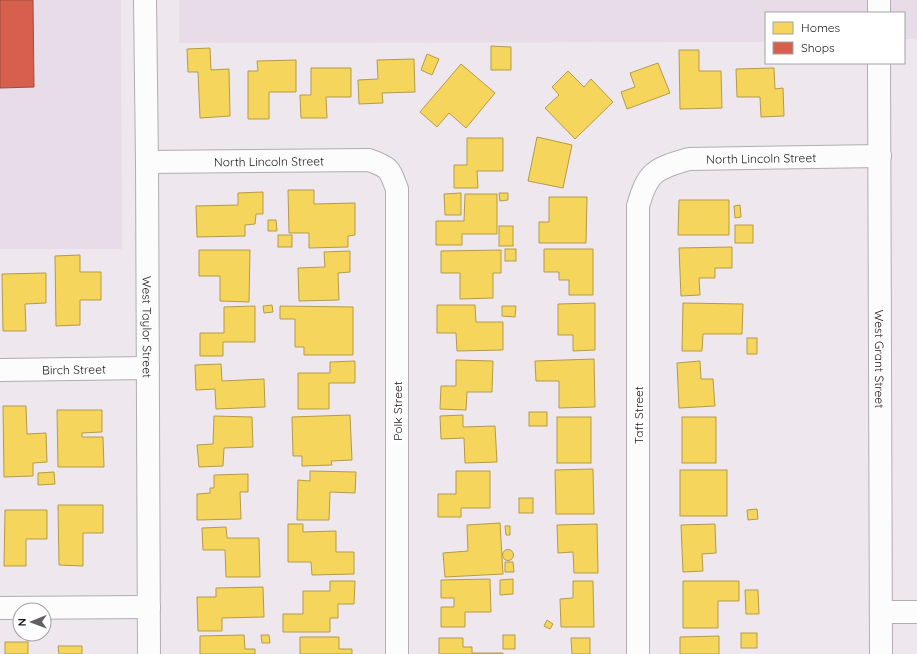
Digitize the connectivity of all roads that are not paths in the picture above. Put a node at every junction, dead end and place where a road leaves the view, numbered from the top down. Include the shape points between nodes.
1 (145, 0) edge
2 (879, 0) edge
3 (879, 12) edge
4 (879, 64) edge
5 (880, 156) junction
6 (147, 162) junction
7 (389, 169) joint
8 (648, 178) joint
9 (148, 368) junction
10 (0, 370) edge
11 (149, 607) junction
12 (0, 608) edge
13 (881, 612) junction
14 (917, 612) edge
15 (149, 654) edge
16 (397, 654) edge
17 (638, 654) edge
18 (881, 654) edge

1 - 6 street, West Taylor Street
2 - 3 street
4 - 5 street, West Grant Street
5 - 8 street, North Lincoln Street via 689,159 663,166
5 - 13 street, West Grant Street
6 - 7 street, North Lincoln Street via 369,160
6 - 9 street, West Taylor Street
7 - 16 street, Polk Street via 397,189
8 - 17 street, Taft Street via 638,206
9 - 10 street, Birch Street
9 - 11 street, West Taylor Street
11 - 12 street
11 - 15 street, West Taylor Street
13 - 14 street
13 - 18 street, West Grant Street

